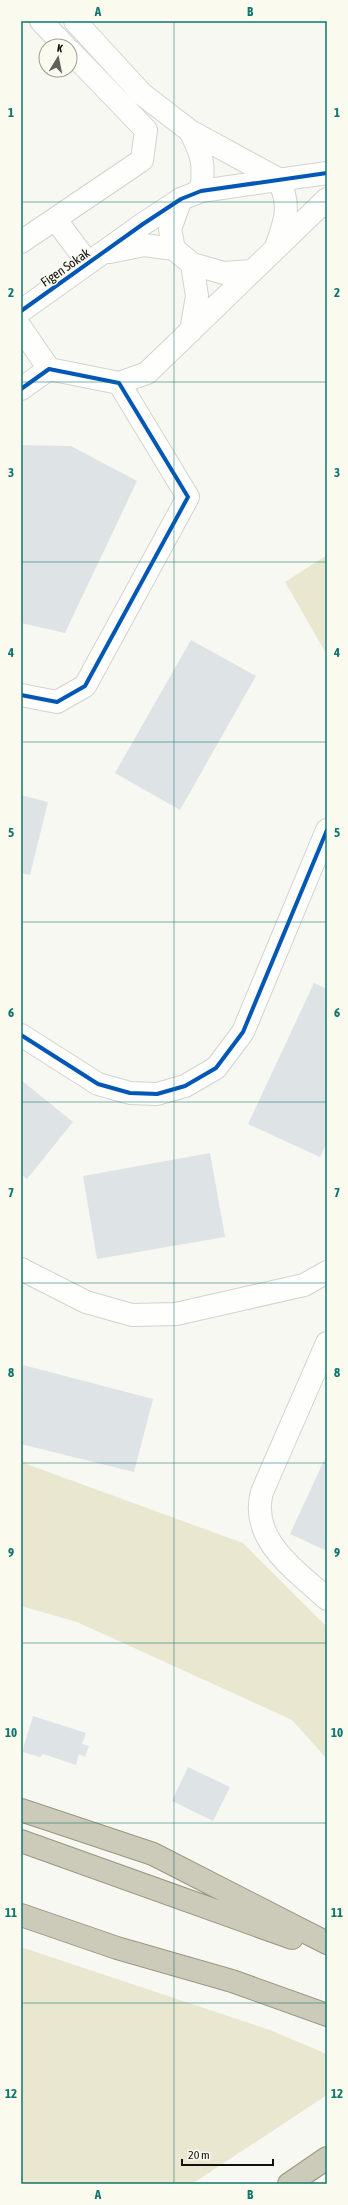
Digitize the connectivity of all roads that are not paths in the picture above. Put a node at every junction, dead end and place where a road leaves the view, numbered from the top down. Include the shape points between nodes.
1 (41, 21) edge
2 (75, 21) edge
3 (57, 38) edge
4 (78, 59) edge
5 (190, 131) junction
6 (327, 173) edge
7 (278, 179) junction
8 (201, 190) junction
9 (181, 199) junction
10 (327, 199) edge
11 (55, 219) junction
12 (21, 242) edge
13 (276, 247) junction
14 (174, 249) junction
15 (94, 258) junction
16 (192, 264) junction
17 (252, 272) junction
18 (21, 311) edge
19 (21, 328) edge
20 (191, 331) junction
21 (49, 369) junction
22 (119, 383) junction
23 (21, 389) edge
24 (21, 695) edge
25 (327, 830) edge
26 (21, 1035) edge
27 (21, 1270) edge
28 (327, 1272) edge
29 (327, 1343) edge
30 (327, 1599) edge
31 (21, 1810) edge
32 (21, 1841) edge
33 (21, 1915) edge
34 (327, 1943) edge
35 (327, 1950) edge
36 (327, 2015) edge
37 (327, 2158) edge
38 (289, 2184) edge

1 - 3 street
2 - 5 street via 142,94
4 - 11 street via 146,130 142,160
5 - 7 street
5 - 8 street via 200,151 204,168
6 - 7 street
7 - 8 street
7 - 13 street via 287,202 286,218
8 - 9 street
9 - 14 street via 170,229
9 - 15 street, Figen Sokak
10 - 13 street
11 - 12 street
11 - 15 street
13 - 17 street
14 - 15 street via 144,245
14 - 16 street
15 - 18 street, Figen Sokak
16 - 17 street via 224,273
16 - 20 street via 197,296
17 - 20 street
19 - 21 street
20 - 22 street via 147,373
21 - 22 street
21 - 23 street
22 - 24 street via 188,497 84,686 57,702
25 - 26 street via 243,1032 216,1068 185,1086 157,1094 130,1093 98,1084
27 - 28 street via 86,1302 132,1315 176,1314 304,1285
29 - 30 street via 258,1504 261,1527 278,1553
31 - 34 highway via 153,1854
32 - 35 highway
33 - 36 highway via 117,1948 232,1981
37 - 38 highway

